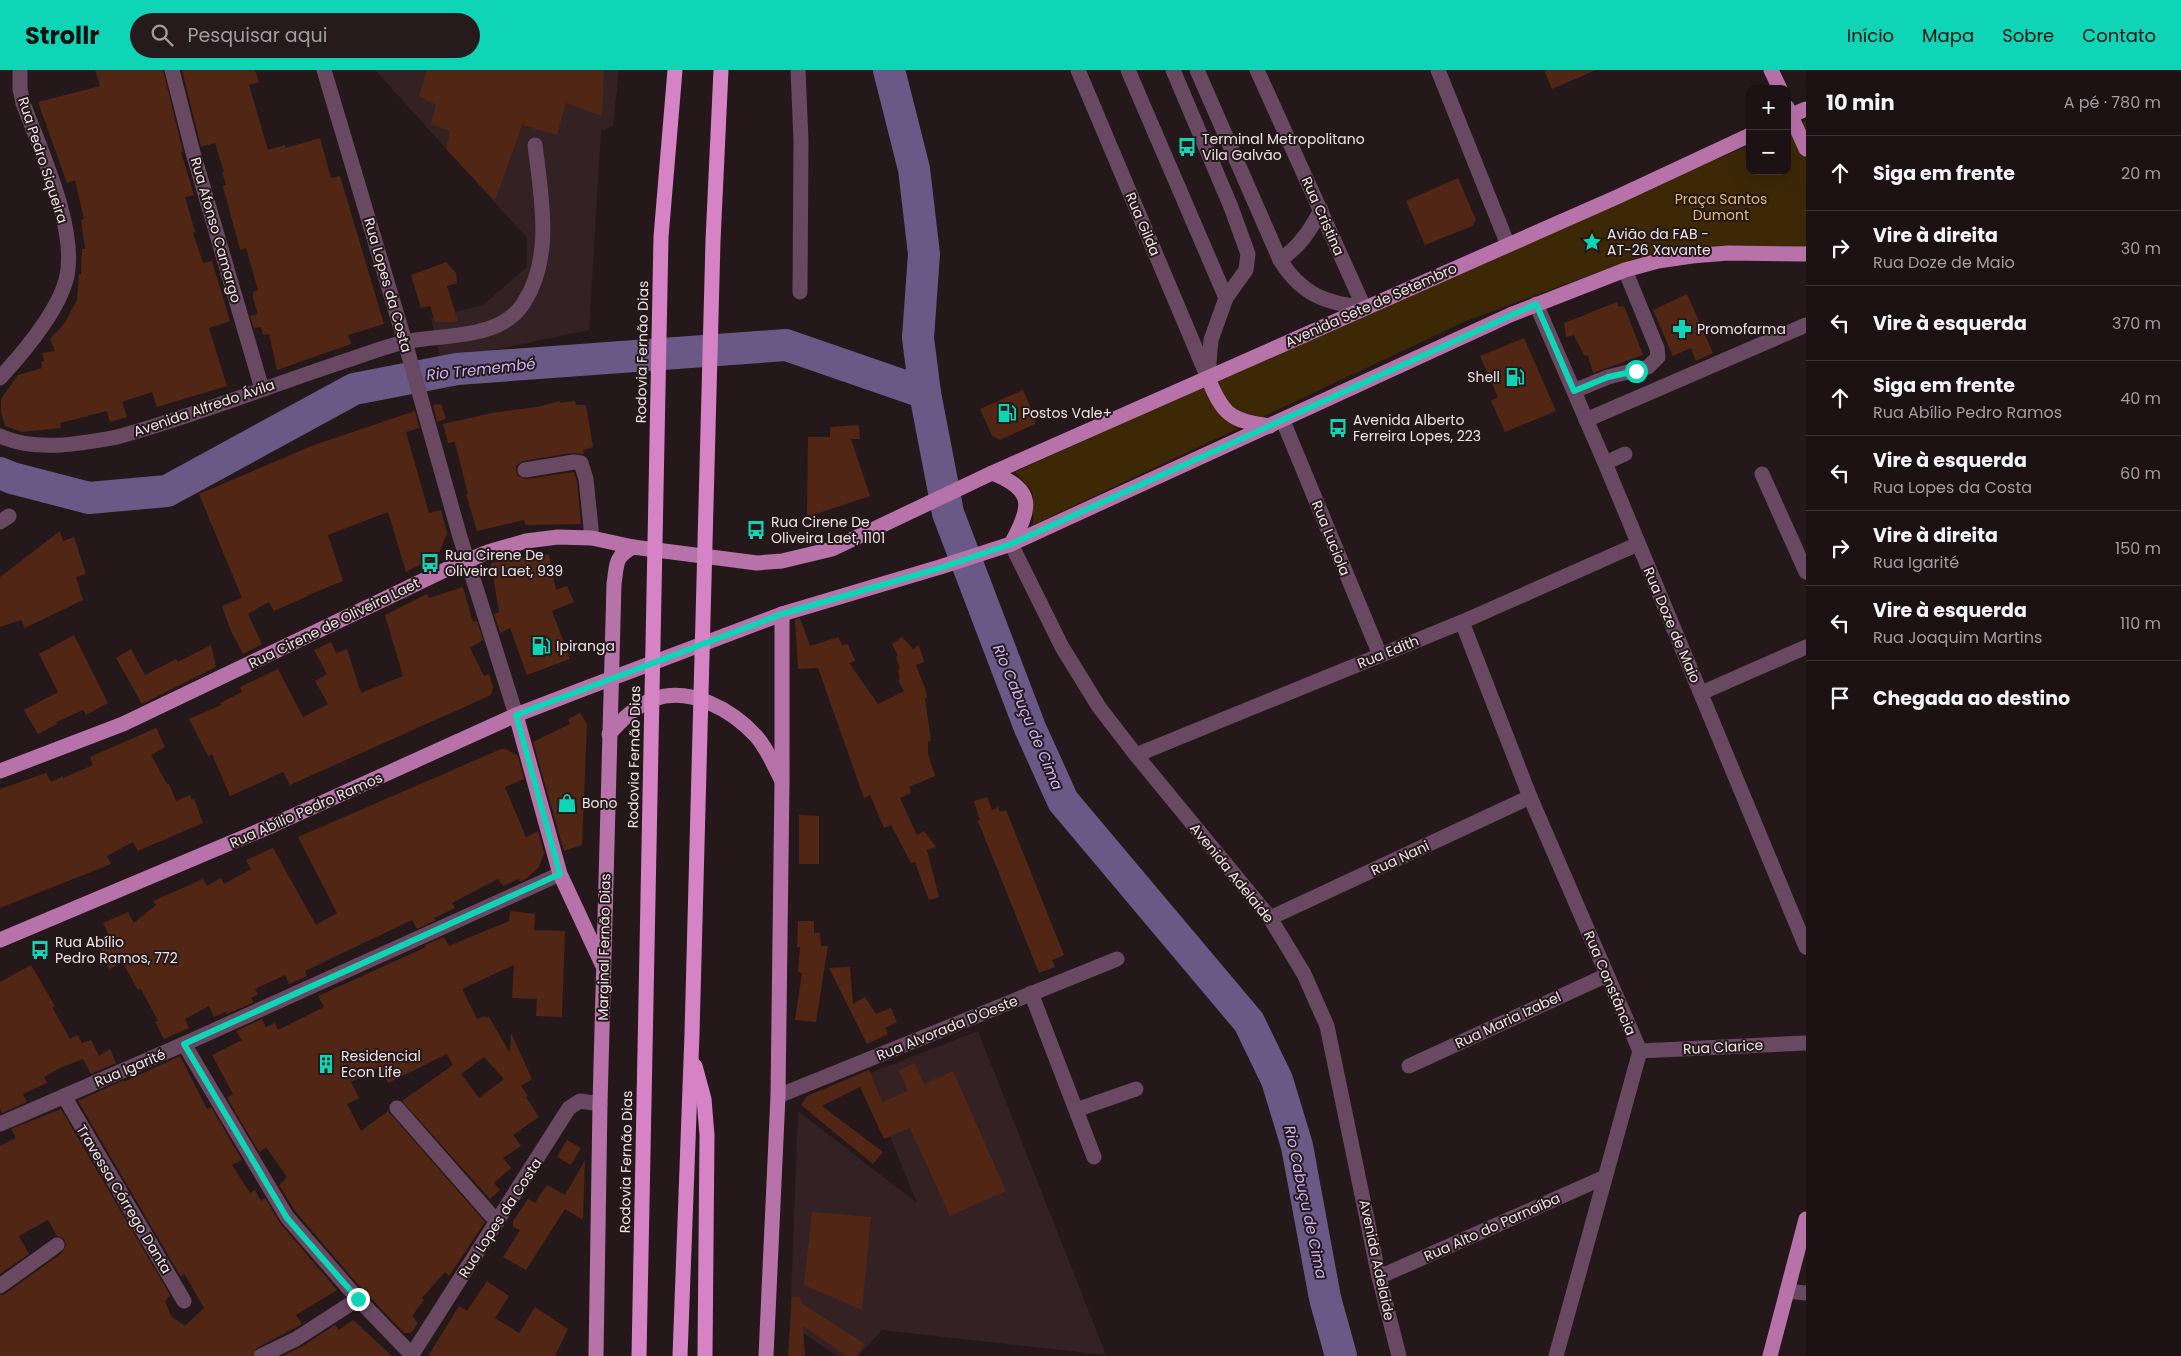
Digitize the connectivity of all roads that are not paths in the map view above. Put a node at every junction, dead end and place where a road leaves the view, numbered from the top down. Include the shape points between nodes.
1 (20, 70) edge
2 (172, 70) edge
3 (324, 70) edge
4 (675, 70) edge
5 (721, 70) edge
6 (798, 70) edge
7 (1078, 70) edge
8 (1128, 70) edge
9 (1173, 70) edge
10 (1197, 70) edge
11 (1258, 70) edge
12 (1438, 70) edge
13 (1771, 70) edge
14 (1778, 85) edge
15 (1806, 109) edge
16 (1791, 112) edge
17 (1791, 119) edge
18 (1746, 137) edge
19 (535, 145) dead end
20 (1806, 149) edge
21 (1321, 210) junction
22 (1508, 245) junction
23 (1806, 254) edge
24 (1280, 260) junction
25 (1625, 270) junction
26 (800, 292) dead end
27 (1226, 298) junction
28 (1536, 304) junction
29 (1364, 308) junction
30 (1806, 325) edge
31 (405, 342) junction
32 (0, 378) edge
33 (1208, 378) junction
34 (262, 389) junction
35 (1574, 391) junction
36 (1586, 420) junction
37 (1277, 423) junction
38 (0, 436) edge
39 (1625, 454) dead end
40 (1605, 463) junction
41 (525, 470) dead end
42 (992, 473) junction
43 (1762, 474) dead end
44 (592, 538) junction
45 (1638, 544) junction
46 (1005, 546) junction
47 (633, 547) junction
48 (467, 560) junction
49 (1806, 572) edge
50 (782, 614) junction
51 (1462, 622) junction
52 (1806, 647) edge
53 (1380, 655) junction
54 (610, 678) junction
55 (1701, 693) junction
56 (516, 715) junction
57 (609, 734) junction
58 (1136, 755) junction
59 (0, 771) edge
60 (782, 780) junction
61 (1530, 798) junction
62 (560, 874) junction
63 (1270, 918) junction
64 (0, 940) edge
65 (1806, 947) edge
66 (1117, 959) dead end
67 (604, 968) junction
68 (1606, 975) junction
69 (1031, 993) junction
70 (1806, 1043) edge
71 (184, 1044) junction
72 (1640, 1051) junction
73 (691, 1054) junction
74 (1409, 1066) dead end
75 (1136, 1089) dead end
76 (64, 1096) junction
77 (778, 1096) junction
78 (600, 1104) junction
79 (397, 1108) dead end
80 (1076, 1110) junction
81 (0, 1124) edge
82 (1094, 1157) dead end
83 (1605, 1177) junction
84 (1806, 1219) edge
85 (497, 1222) junction
86 (57, 1245) dead end
87 (1379, 1276) junction
88 (0, 1286) edge
89 (1787, 1291) junction
90 (1806, 1293) edge
91 (358, 1299) junction
92 (184, 1301) dead end
93 (261, 1356) edge
94 (412, 1356) edge
95 (596, 1356) edge
96 (639, 1356) edge
97 (680, 1356) edge
98 (705, 1356) edge
99 (766, 1356) edge
100 (1400, 1356) edge
101 (1556, 1356) edge
102 (1770, 1356) edge

1 - 32 street, Rua Pedro Siqueira via 23,103 59,205 68,254 66,280 46,319
2 - 34 street, Rua Afonso Camargo
3 - 31 street, Rua Lopes da Costa
4 - 96 highway, Rodovia Fernão Dias via 661,238
5 - 73 highway via 712,241
6 - 26 street
7 - 33 street, Rua Gilda
8 - 27 street
9 - 27 street via 1248,254 1246,270
10 - 24 street
11 - 21 street, Rua Cristina
12 - 22 street
13 - 14 main road
15 - 16 main road
17 - 20 main road
18 - 22 main road, Avenida Sete de Setembro
19 - 31 street, Avenida Alfredo Ávila via 544,230 533,284 524,304 506,321 493,326 459,336
21 - 24 street via 1304,239
21 - 29 street, Rua Cristina
22 - 29 main road, Avenida Sete de Setembro
23 - 25 main road, Rua Abílio Pedro Ramos via 1692,256
24 - 29 street via 1290,276 1305,289 1340,305
25 - 28 main road, Rua Abílio Pedro Ramos
25 - 35 street via 1658,357 1648,367 1608,377
27 - 33 street via 1211,340
28 - 35 street, Rua Doze de Maio
28 - 37 main road, Rua Abílio Pedro Ramos
29 - 33 main road, Avenida Sete de Setembro
30 - 36 street
31 - 34 street, Avenida Alfredo Ávila
31 - 48 street, Rua Lopes da Costa
33 - 37 main road via 1216,398 1235,419 1247,423
33 - 42 main road, Avenida Sete de Setembro
34 - 38 street, Avenida Alfredo Ávila via 117,437 44,445 16,443
35 - 36 street, Rua Doze de Maio
36 - 40 street, Rua Doze de Maio
37 - 46 main road, Rua Abílio Pedro Ramos
37 - 53 street, Rua Luciola
39 - 40 street
40 - 45 street, Rua Doze de Maio
41 - 44 street via 581,463 586,479
42 - 46 main road via 1018,486 1026,504 1024,518
42 - 47 main road, Rua Cirene de Oliveira Laet via 832,549 782,561 757,563
43 - 49 street
44 - 47 main road, Rua Cirene de Oliveira Laet
44 - 48 main road, Rua Cirene de Oliveira Laet via 526,541
45 - 51 street, Rua Edith
45 - 55 street, Rua Doze de Maio
46 - 50 main road, Rua Abílio Pedro Ramos
46 - 58 street, Avenida Adelaide via 1062,647 1100,707
47 - 54 main road, Marginal Fernão Dias via 622,553 617,562
48 - 56 street, Rua Lopes da Costa
48 - 59 main road, Rua Cirene de Oliveira Laet via 123,724
50 - 54 main road, Rua Abílio Pedro Ramos
50 - 60 main road
51 - 53 street, Rua Edith
51 - 61 street, Rua Constância
52 - 55 street
53 - 58 street, Rua Edith
54 - 56 main road, Rua Abílio Pedro Ramos
54 - 57 main road, Marginal Fernão Dias
55 - 65 street, Rua Doze de Maio
56 - 62 main road, Rua Lopes da Costa
56 - 64 main road, Rua Abílio Pedro Ramos via 273,825
57 - 60 main road via 628,714 654,699 679,696 704,701 720,708 758,738
57 - 67 main road, Marginal Fernão Dias
58 - 63 street, Avenida Adelaide
60 - 77 main road
61 - 63 street, Rua Nani
61 - 68 street, Rua Constância
62 - 67 main road, Rua Lopes da Costa
62 - 71 street, Rua Igarité
63 - 87 street, Avenida Adelaide via 1304,974 1327,1026
66 - 69 street, Rua Alvorada D'Oeste
67 - 78 main road, Marginal Fernão Dias
68 - 72 street, Rua Constância
68 - 74 street, Rua Maria Izabel
69 - 77 street, Rua Alvorada D'Oeste
69 - 80 street
70 - 72 street, Rua Clarice
71 - 76 street, Rua Igarité
71 - 91 street via 287,1218
72 - 83 street, Rua Constância
73 - 97 highway
73 - 98 highway via 704,1099 707,1135
75 - 80 street
76 - 81 street, Rua Igarité
76 - 92 street, Travessa Córrego Danta
77 - 99 main road
78 - 85 street, Rua Lopes da Costa via 580,1101 569,1108
78 - 95 main road, Marginal Fernão Dias
79 - 85 street
80 - 82 street
83 - 87 street, Rua Alto do Parnaíba
83 - 101 street, Rua Constância
84 - 89 main road
85 - 94 street, Rua Lopes da Costa
86 - 88 street
87 - 100 street, Avenida Adelaide
89 - 90 street
89 - 102 main road
91 - 93 street via 296,1339
91 - 94 street

